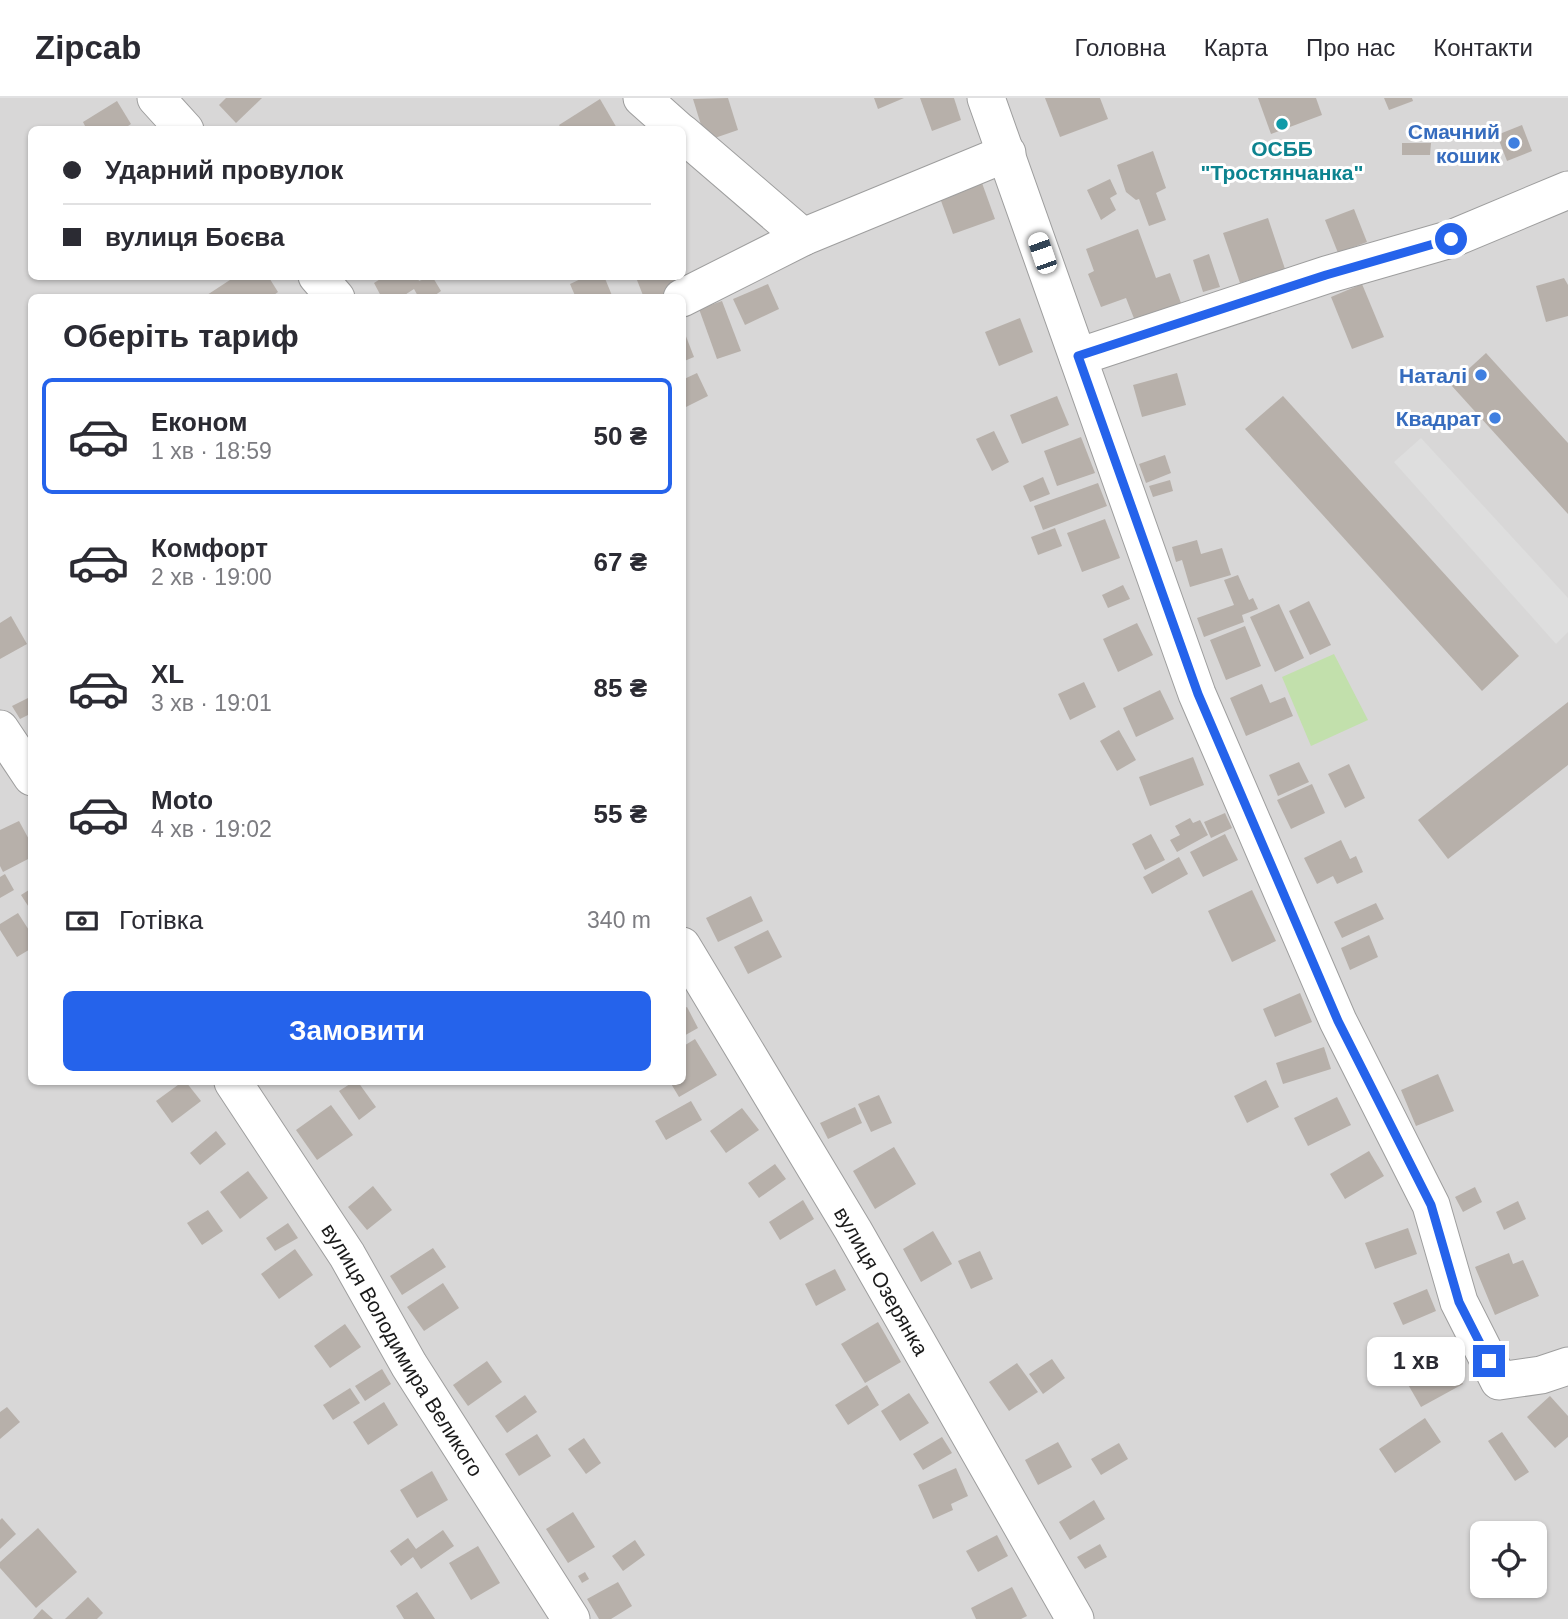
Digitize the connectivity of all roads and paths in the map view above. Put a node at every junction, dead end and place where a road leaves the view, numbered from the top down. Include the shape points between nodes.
1 (156, 98) edge
2 (642, 98) edge
3 (986, 98) edge
4 (180, 126) edge
5 (674, 126) edge
6 (686, 137) edge
7 (1007, 153) junction
8 (1568, 191) edge
9 (803, 237) junction
10 (320, 280) edge
11 (333, 294) edge
12 (686, 296) edge
13 (1078, 356) junction
14 (0, 729) edge
15 (28, 771) edge
16 (686, 953) edge
17 (235, 1085) edge
18 (1568, 1366) edge
19 (571, 1619) edge
20 (1075, 1619) edge

1 - 4 street
2 - 5 street
3 - 7 street
6 - 9 street
7 - 9 street
7 - 13 street
8 - 13 street via 1451,239
9 - 12 street
10 - 11 street
13 - 18 street via 1198,694 1338,1021 1431,1205 1459,1302 1499,1381
14 - 15 street
16 - 20 street, вулиця Озерянка via 853,1230
17 - 19 street, вулиця Володимира Великого via 348,1255 409,1365

